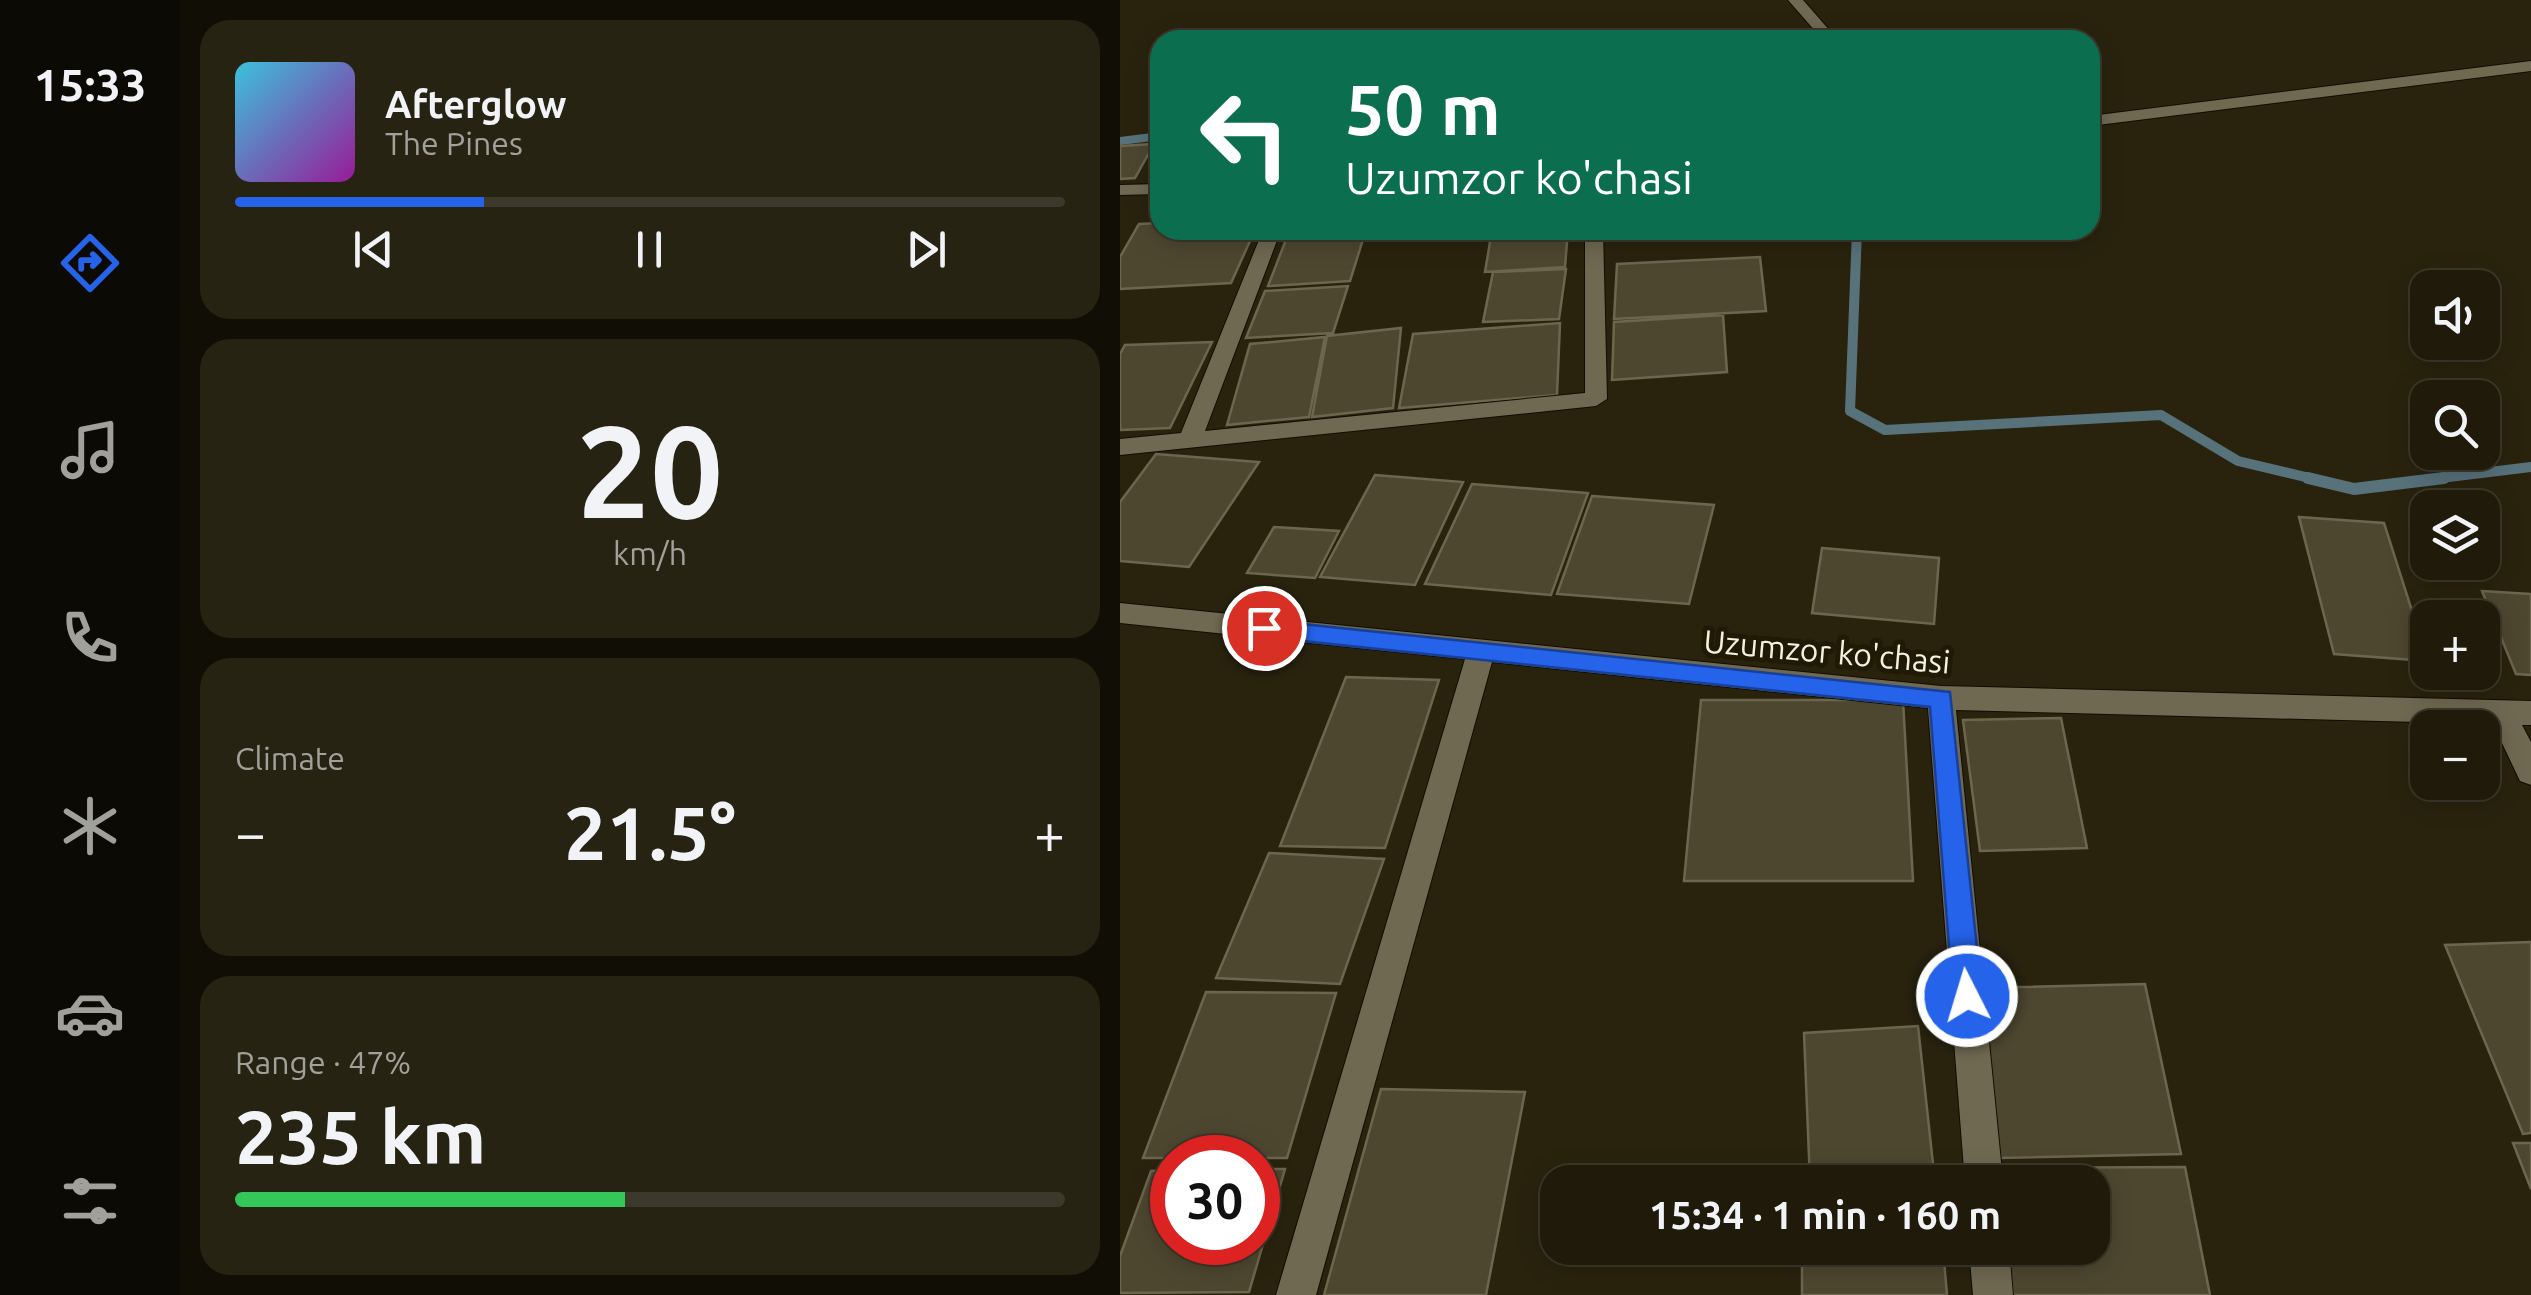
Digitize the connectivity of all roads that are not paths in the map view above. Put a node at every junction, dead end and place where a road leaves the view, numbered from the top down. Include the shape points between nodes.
1 (1795, 0) edge
2 (1822, 30) edge
3 (2531, 66) edge
4 (2100, 119) edge
5 (1150, 188) edge
6 (1120, 190) edge
7 (1268, 240) edge
8 (1594, 240) edge
9 (1190, 440) junction
10 (1120, 447) edge
11 (1120, 613) edge
12 (1481, 652) junction
13 (1941, 698) junction
14 (2516, 712) edge
15 (2531, 772) edge
16 (1982, 1165) edge
17 (1991, 1265) edge
18 (1296, 1295) edge
19 (1994, 1295) edge

1 - 2 street
3 - 4 street
5 - 6 street
7 - 9 street
8 - 9 street via 1596,399
9 - 10 street
11 - 12 street, Uzumzor ko'chasi
12 - 13 street, Uzumzor ko'chasi
12 - 18 street
13 - 14 street, Uzumzor ko'chasi
13 - 16 street
14 - 15 street
17 - 19 street

